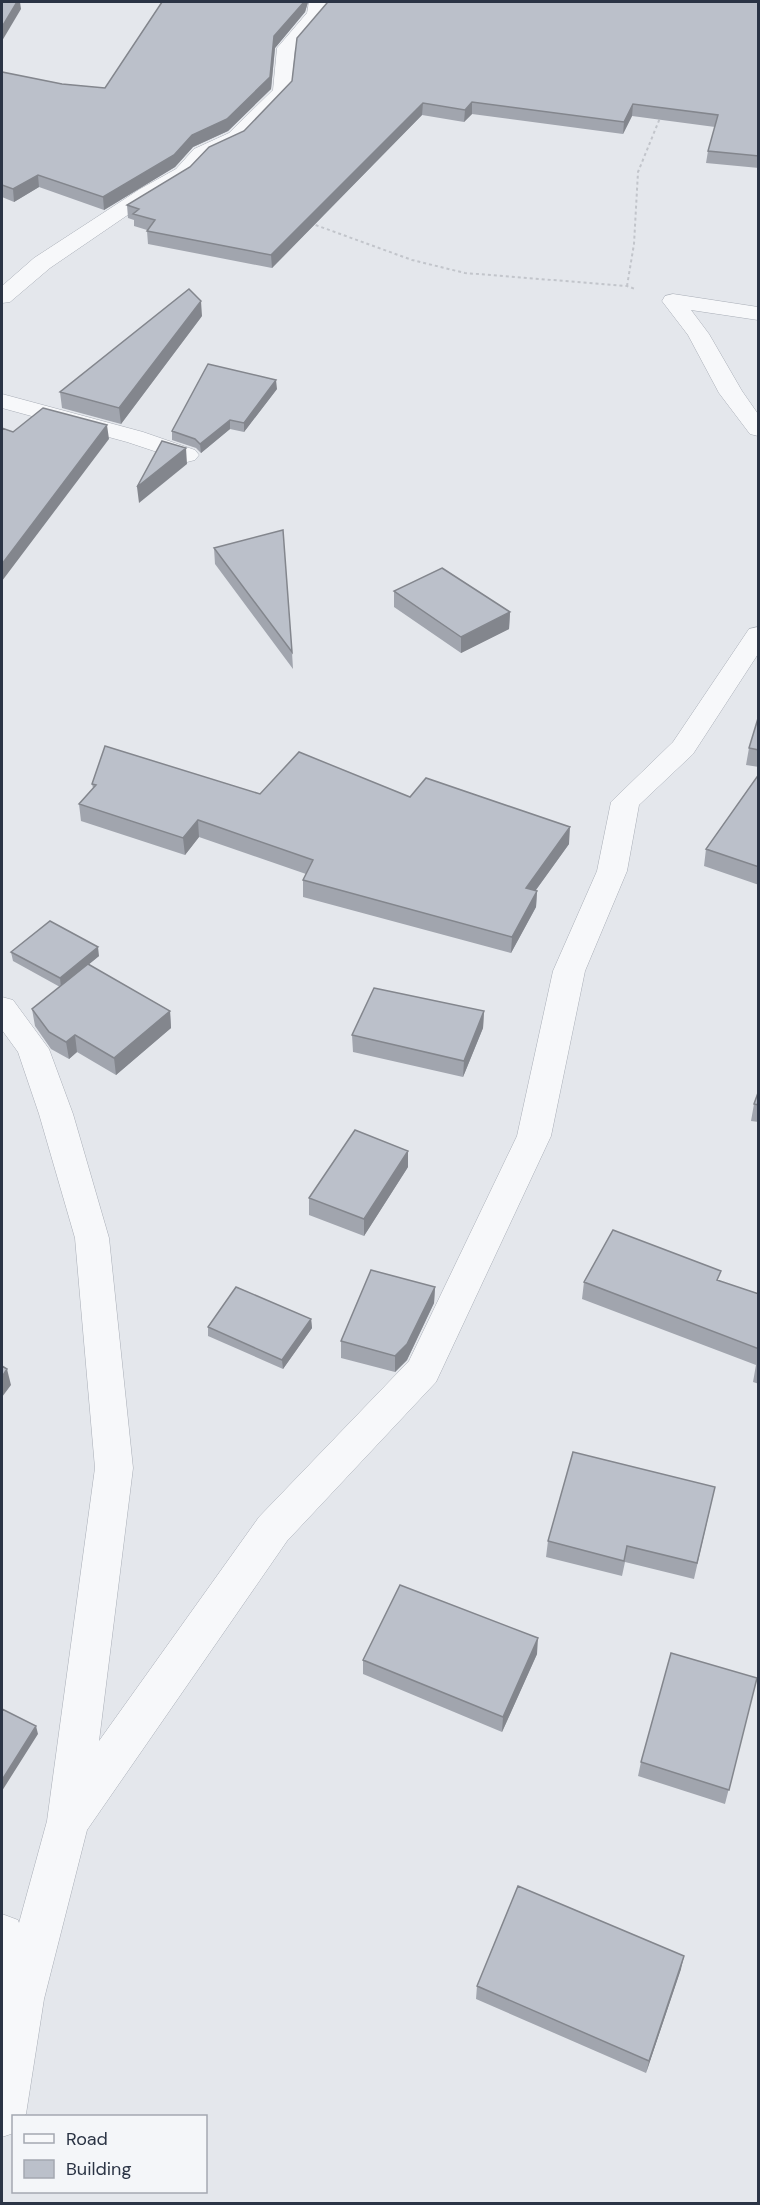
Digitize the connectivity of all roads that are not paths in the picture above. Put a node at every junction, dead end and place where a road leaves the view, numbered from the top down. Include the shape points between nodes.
1 (318, 2) edge
2 (2, 297) edge
3 (759, 313) edge
4 (2, 401) edge
5 (759, 429) edge
6 (187, 455) dead end
7 (759, 635) edge
8 (2, 1008) edge
9 (68, 1821) junction
10 (2, 1936) edge
11 (21, 1999) junction
12 (2, 2114) edge

1 - 2 street via 316,14 286,48 282,91 236,137 201,153 183,173 42,263
3 - 5 street via 673,301 698,334 731,393
4 - 6 street
7 - 9 street via 683,748 625,802 612,871 569,971 534,1136 423,1371 273,1529
8 - 9 street via 33,1049 93,1238 114,1468
9 - 11 street
10 - 11 street
11 - 12 street

